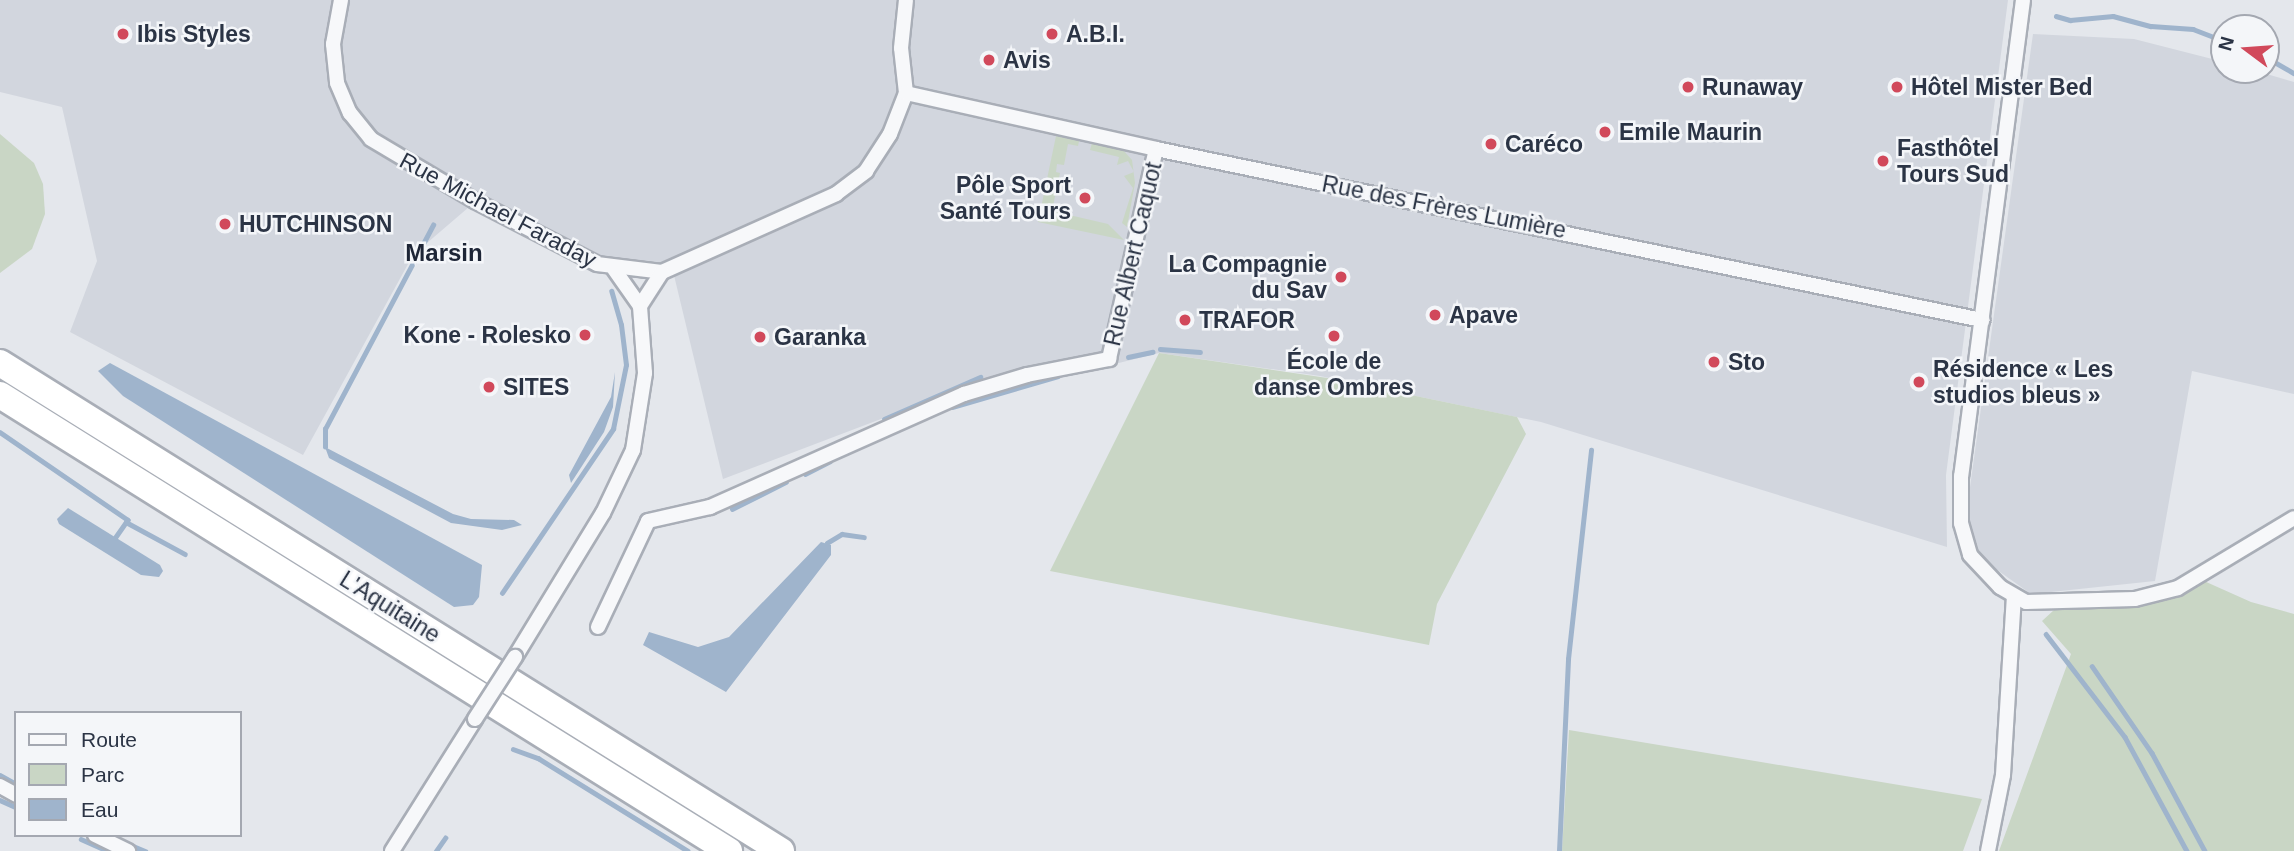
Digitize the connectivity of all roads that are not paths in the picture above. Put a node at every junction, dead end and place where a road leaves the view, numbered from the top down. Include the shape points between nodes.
1 (341, 0) edge
2 (906, 0) edge
3 (2023, 0) edge
4 (906, 93) junction
5 (1156, 149) junction
6 (614, 269) junction
7 (662, 272) junction
8 (640, 306) junction
9 (1982, 320) junction
10 (0, 363) edge
11 (0, 395) edge
12 (2294, 518) edge
13 (2014, 597) junction
14 (598, 627) dead end
15 (98, 837) edge
16 (128, 851) edge
17 (392, 851) edge
18 (729, 851) edge
19 (780, 851) edge
20 (1988, 851) edge

1 - 6 street, Rue Michael Faraday via 333,44 337,83 350,113 371,139 475,201
2 - 4 street, Rue Michael Faraday via 901,48
3 - 9 street
4 - 5 street, Rue des Frères Lumière
4 - 7 street, Rue Michael Faraday via 880,153 844,190
5 - 9 street, Rue des Frères Lumière
5 - 14 street, Rue Albert Caquot via 1109,359 1027,375 964,394 710,507 648,521
6 - 7 street, Rue Michael Faraday
6 - 8 street
7 - 8 street
8 - 17 street, bridge via 644,382 633,450 603,513
9 - 13 street via 1961,476 1965,541 1970,555
10 - 19 highway, L'Aquitaine
11 - 18 highway, L'Aquitaine
12 - 13 street via 2178,588 2135,599 2099,601 2026,602
13 - 20 street via 2003,775
15 - 16 street

